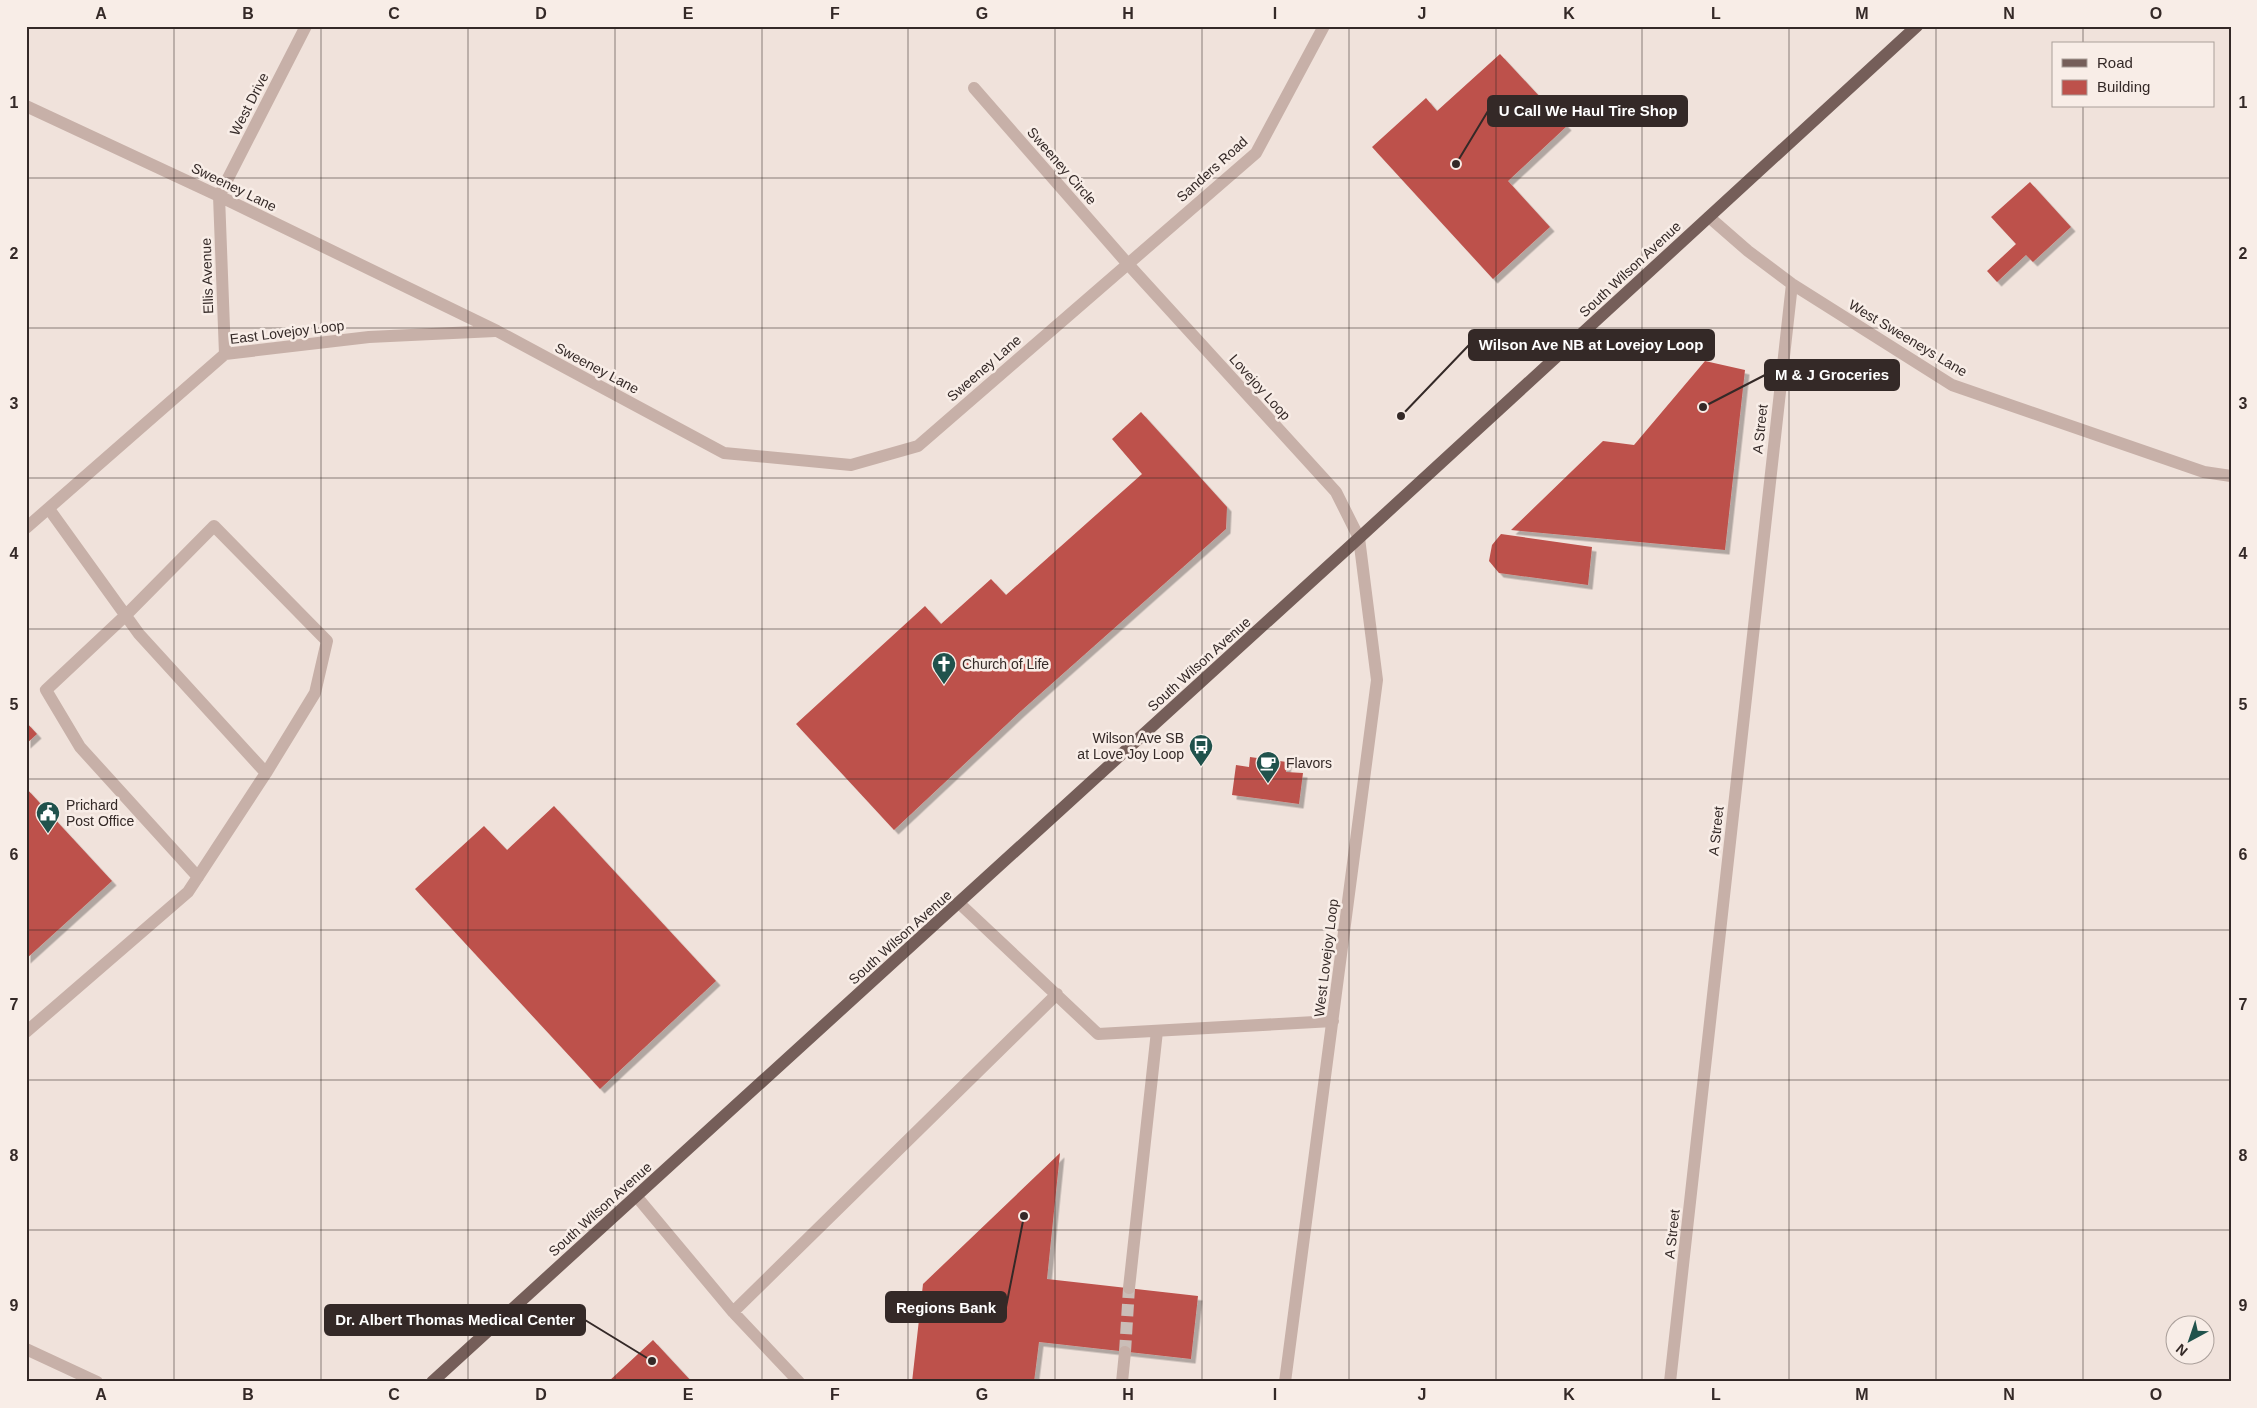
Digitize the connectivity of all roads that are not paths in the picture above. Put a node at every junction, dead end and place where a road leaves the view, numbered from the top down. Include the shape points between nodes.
1 (306, 26) edge
2 (1324, 26) edge
3 (1917, 26) edge
4 (974, 88) dead end
5 (26, 106) edge
6 (219, 196) junction
7 (1709, 217) junction
8 (1127, 263) junction
9 (1792, 284) junction
10 (497, 331) junction
11 (225, 354) junction
12 (2231, 476) edge
13 (48, 509) junction
14 (26, 528) edge
15 (1359, 538) junction
16 (126, 616) junction
17 (266, 773) junction
18 (198, 877) junction
19 (959, 903) junction
20 (1057, 994) junction
21 (1333, 1021) junction
22 (1157, 1031) junction
23 (26, 1032) edge
24 (637, 1197) junction
25 (1129, 1288) tunnel mouth
26 (733, 1312) junction
27 (26, 1349) edge
28 (1125, 1352) tunnel mouth
29 (97, 1382) edge
30 (432, 1382) edge
31 (799, 1382) edge
32 (1122, 1382) edge
33 (1285, 1382) edge
34 (1670, 1382) edge

1 - 6 street, West Drive
2 - 8 street, Sanders Road via 1256,153
3 - 7 main road, South Wilson Avenue
4 - 8 street, Sweeney Circle
5 - 6 street, Sweeney Lane
6 - 10 street, Sweeney Lane
6 - 11 street, Ellis Avenue
7 - 9 street, West Sweeneys Lane
7 - 15 main road, South Wilson Avenue
8 - 10 street, Sweeney Lane via 918,446 851,465 724,453
8 - 15 street, Lovejoy Loop via 1336,492
9 - 12 street, West Sweeneys Lane via 1952,385 2204,472
9 - 34 street, A Street
10 - 11 street, East Lovejoy Loop via 369,337
11 - 13 street, East Lovejoy Loop
13 - 14 street, East Lovejoy Loop
13 - 16 street
15 - 19 main road, South Wilson Avenue
15 - 21 street, West Lovejoy Loop via 1377,680
16 - 17 street
16 - 17 street via 214,526 327,641 315,693
16 - 18 street via 46,690 80,747
17 - 18 street
18 - 23 street via 188,892
19 - 20 street
19 - 24 main road, South Wilson Avenue
20 - 22 street via 1098,1034
20 - 26 street
21 - 22 street
21 - 33 street, West Lovejoy Loop
22 - 25 street
24 - 26 street
24 - 30 main road, South Wilson Avenue
26 - 31 street
27 - 29 street
28 - 32 street

